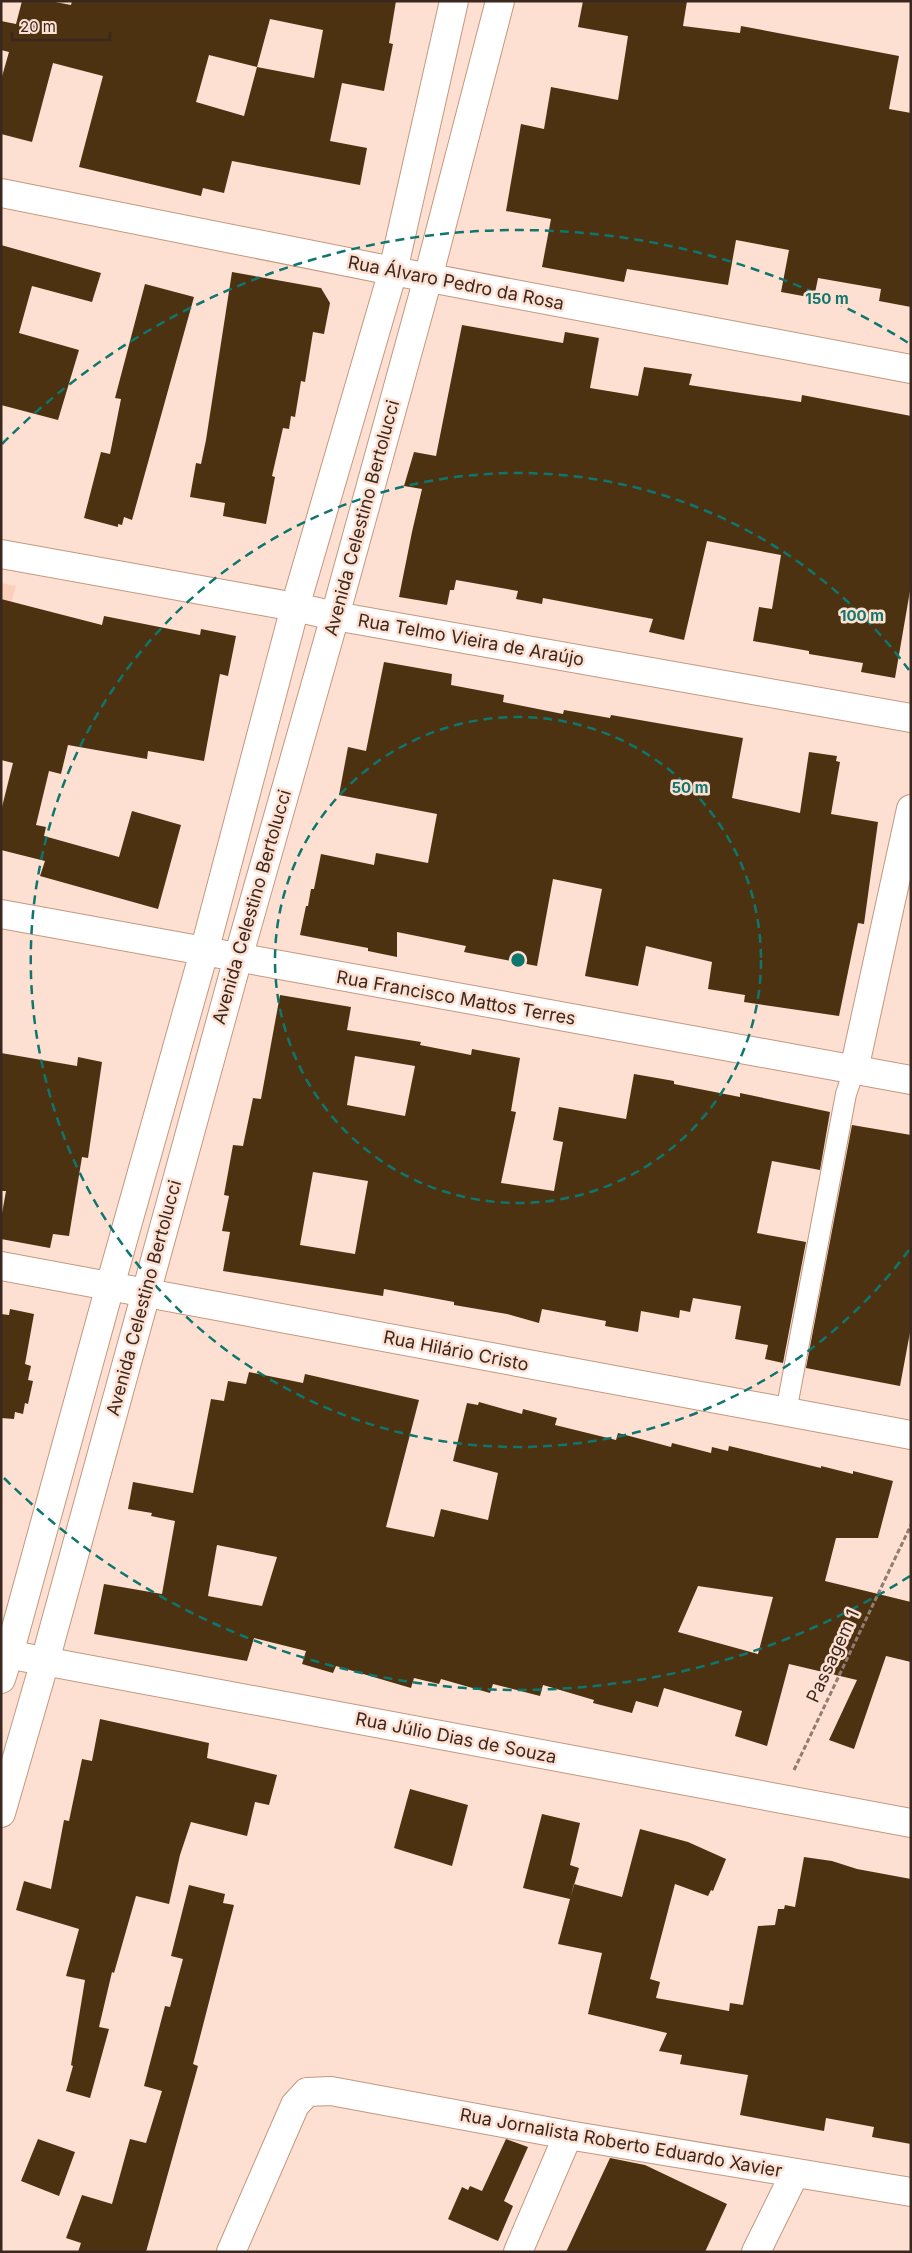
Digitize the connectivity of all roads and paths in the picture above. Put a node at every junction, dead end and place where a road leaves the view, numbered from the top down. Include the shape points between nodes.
1 (454, 1) edge
2 (500, 1) edge
3 (1, 193) edge
4 (393, 271) junction
5 (428, 278) junction
6 (911, 369) edge
7 (1, 554) edge
8 (295, 606) junction
9 (335, 616) junction
10 (911, 718) edge
11 (911, 809) edge
12 (1, 914) edge
13 (204, 952) junction
14 (238, 958) junction
15 (854, 1070) junction
16 (911, 1080) edge
17 (1, 1266) edge
18 (110, 1286) junction
19 (145, 1293) junction
20 (786, 1412) junction
21 (911, 1435) edge
22 (911, 1524) edge
23 (45, 1661) junction
24 (4, 1662) edge
25 (781, 1799) junction
26 (1, 1813) edge
27 (911, 1823) edge
28 (568, 2135) junction
29 (795, 2173) junction
30 (911, 2192) edge
31 (231, 2252) edge
32 (518, 2252) edge
33 (756, 2252) edge

1 - 4 street, Avenida Celestino Bertolucci
2 - 5 street, Avenida Celestino Bertolucci
3 - 4 street, Rua Álvaro Pedro da Rosa
4 - 5 street, Rua Álvaro Pedro da Rosa
4 - 8 street, Avenida Celestino Bertolucci
5 - 6 street, Rua Álvaro Pedro da Rosa
5 - 9 street, Avenida Celestino Bertolucci
7 - 8 street, Rua Telmo Vieira de Araújo
8 - 9 street, Rua Telmo Vieira de Araújo
8 - 13 street, Avenida Celestino Bertolucci
9 - 10 street, Rua Telmo Vieira de Araújo
9 - 14 street, Avenida Celestino Bertolucci
11 - 15 street
12 - 13 street, Rua Francisco Mattos Terres
13 - 14 street, Rua Francisco Mattos Terres
13 - 18 street, Avenida Celestino Bertolucci
14 - 15 street, Rua Francisco Mattos Terres
14 - 19 street, Avenida Celestino Bertolucci
15 - 16 street, Rua Francisco Mattos Terres
15 - 20 lane via 846,1094
17 - 18 street, Rua Hilário Cristo
18 - 19 street, Rua Hilário Cristo
18 - 24 street, Avenida Celestino Bertolucci
19 - 20 street, Rua Hilário Cristo
19 - 23 street, Avenida Celestino Bertolucci
20 - 21 street, Rua Hilário Cristo
22 - 25 path, Passagem 1
23 - 24 street, Rua Júlio Dias de Souza
23 - 25 street, Rua Júlio Dias de Souza
23 - 26 street, Avenida Celestino Bertolucci
25 - 27 street, Rua Júlio Dias de Souza
28 - 29 street, Rua Jornalista Roberto Eduardo Xavier
28 - 31 street, Rua Jornalista Roberto Eduardo Xavier via 331,2091 308,2092 295,2105
28 - 32 street
29 - 30 street, Rua Jornalista Roberto Eduardo Xavier
29 - 33 street

